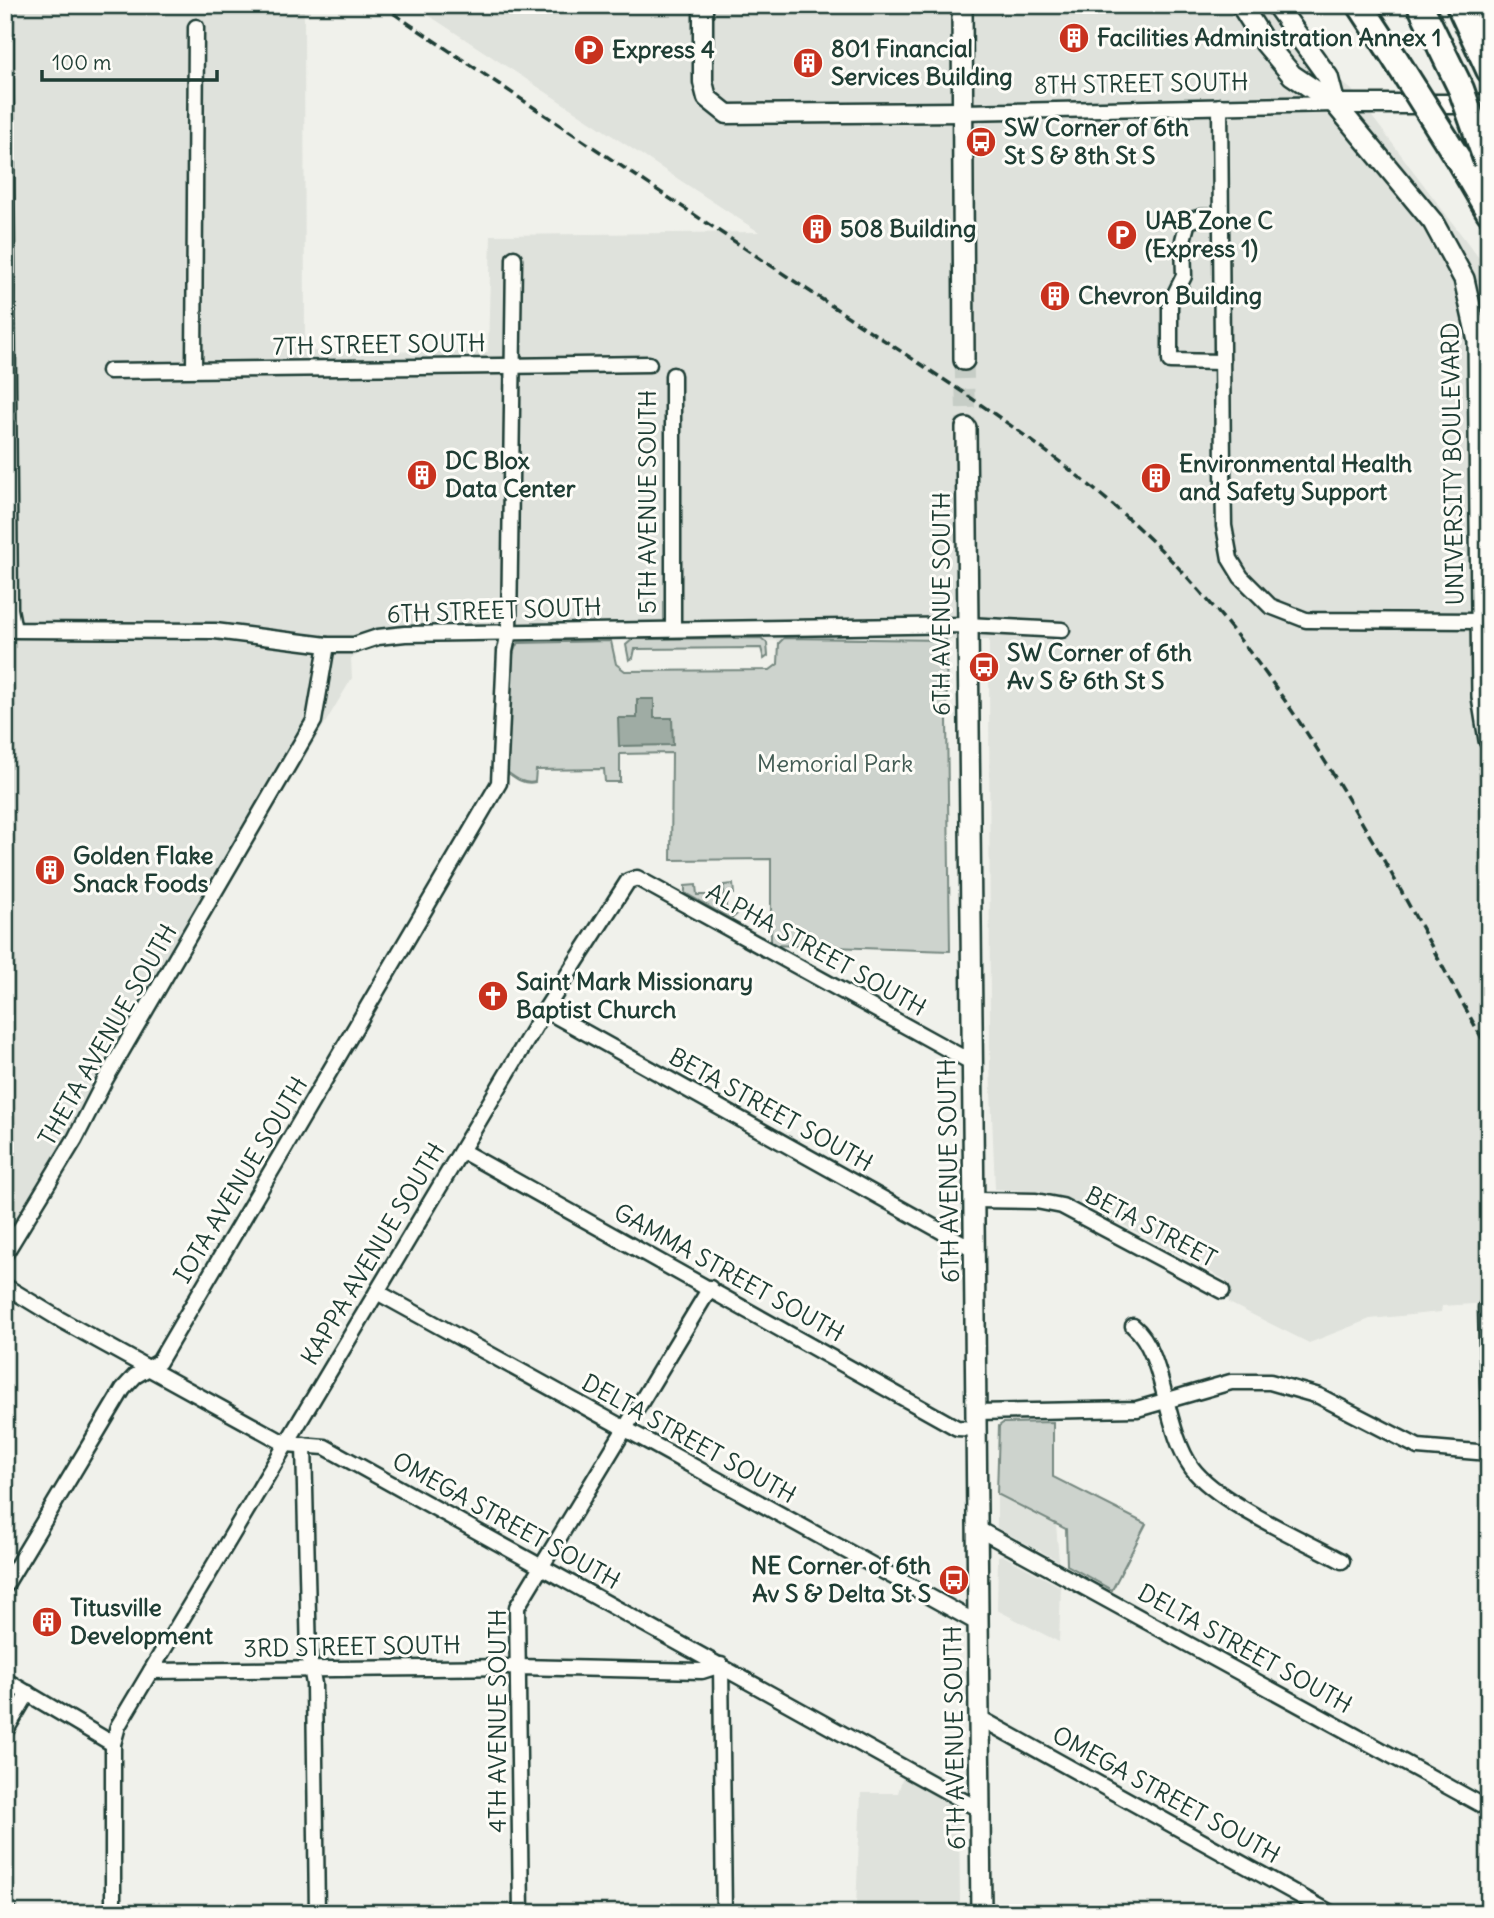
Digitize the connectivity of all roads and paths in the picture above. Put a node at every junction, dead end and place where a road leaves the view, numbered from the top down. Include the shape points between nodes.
1 (703, 5) edge
2 (962, 5) edge
3 (1241, 5) edge
4 (1276, 5) edge
5 (1360, 5) edge
6 (1420, 5) edge
7 (1459, 5) edge
8 (1475, 5) edge
9 (196, 27) dead end
10 (5, 37) edge
11 (1487, 59) edge
12 (1335, 104) junction
13 (1489, 104) edge
14 (1220, 106) junction
15 (962, 112) junction
16 (1488, 164) edge
17 (1489, 212) edge
18 (1220, 217) junction
19 (514, 258) dead end
20 (964, 360) tunnel mouth
21 (1223, 362) junction
22 (649, 363) dead end
23 (511, 366) junction
24 (194, 369) junction
25 (109, 371) dead end
26 (673, 375) dead end
27 (966, 428) tunnel mouth
28 (1481, 621) junction
29 (967, 625) junction
30 (673, 629) junction
31 (1062, 630) dead end
32 (509, 632) junction
33 (327, 645) junction
34 (1489, 740) edge
35 (637, 878) joint
36 (545, 1010) junction
37 (971, 1062) junction
38 (461, 1151) junction
39 (974, 1200) junction
40 (975, 1250) junction
41 (5, 1254) edge
42 (5, 1286) edge
43 (710, 1289) junction
44 (1222, 1291) dead end
45 (377, 1292) junction
46 (1486, 1307) dead end
47 (1133, 1326) dead end
48 (150, 1368) junction
49 (1165, 1402) junction
50 (976, 1421) junction
51 (626, 1431) junction
52 (1489, 1433) edge
53 (286, 1444) junction
54 (304, 1445) junction
55 (1489, 1453) edge
56 (978, 1529) junction
57 (1342, 1561) dead end
58 (543, 1567) junction
59 (5, 1586) edge
60 (979, 1624) junction
61 (720, 1665) junction
62 (154, 1666) junction
63 (517, 1667) junction
64 (312, 1670) junction
65 (5, 1680) edge
66 (28, 1693) junction
67 (980, 1718) junction
68 (5, 1732) edge
69 (113, 1744) junction
70 (980, 1810) junction
71 (1489, 1810) edge
72 (5, 1909) edge
73 (9, 1913) edge
74 (114, 1913) edge
75 (317, 1913) edge
76 (520, 1913) edge
77 (724, 1913) edge
78 (981, 1913) edge
79 (1331, 1913) edge

1 - 15 street, 8TH STREET SOUTH via 703,82 707,98 727,114
2 - 15 main road
3 - 12 main road, UNIVERSITY BOULEVARD via 1292,75
4 - 12 main road, UNIVERSITY BOULEVARD via 1328,77
5 - 17 highway, bridge
6 - 16 highway, bridge via 1461,89
7 - 11 highway
8 - 11 highway
9 - 24 street
10 - 33 street, 6TH STREET SOUTH via 13,630 215,631
12 - 13 street, 8TH STREET SOUTH
12 - 14 street, 8TH STREET SOUTH
12 - 28 main road, UNIVERSITY BOULEVARD via 1426,214 1468,289 1478,351
14 - 15 street, 8TH STREET SOUTH
14 - 18 street
15 - 20 main road
18 - 21 street
18 - 21 street via 1188,221 1184,275 1170,304 1169,327 1170,361
19 - 23 street
21 - 28 street via 1224,526 1230,559 1241,577 1270,606 1306,620
22 - 23 street, 7TH STREET SOUTH
23 - 24 street, 7TH STREET SOUTH
23 - 32 street
24 - 25 street, 7TH STREET SOUTH
26 - 30 street, 5TH AVENUE SOUTH
27 - 29 main road, 6TH AVENUE SOUTH
28 - 34 main road, UNIVERSITY BOULEVARD via 1482,697
29 - 30 street, 6TH STREET SOUTH
29 - 31 street, 6TH STREET SOUTH
29 - 37 main road, 6TH AVENUE SOUTH
30 - 32 street, 6TH STREET SOUTH
32 - 33 street, 6TH STREET SOUTH via 405,634 354,645
32 - 48 street, IOTA AVENUE SOUTH via 499,783 251,1210 159,1362
33 - 41 street, THETA AVENUE SOUTH via 314,721
35 - 36 street, KAPPA AVENUE SOUTH via 628,881
35 - 37 street, ALPHA STREET SOUTH
36 - 38 street, KAPPA AVENUE SOUTH
36 - 40 street, BETA STREET SOUTH
37 - 39 main road, 6TH AVENUE SOUTH
38 - 43 street, GAMMA STREET SOUTH
38 - 45 street, KAPPA AVENUE SOUTH
39 - 40 main road, 6TH AVENUE SOUTH
39 - 44 street, BETA STREET via 1062,1206
40 - 50 main road, 6TH AVENUE SOUTH
42 - 48 street, OMEGA STREET SOUTH
43 - 50 street, GAMMA STREET SOUTH via 957,1428
43 - 51 street, 4TH AVENUE SOUTH
45 - 51 street, DELTA STREET SOUTH
45 - 53 street, KAPPA AVENUE SOUTH
46 - 52 street
47 - 49 street via 1149,1343
48 - 53 street, OMEGA STREET SOUTH
48 - 59 street, IOTA AVENUE SOUTH via 123,1389
49 - 50 street, GAMMA STREET SOUTH
49 - 55 street, GAMMA STREET SOUTH via 1231,1382 1270,1382 1319,1396 1418,1447
49 - 57 street via 1179,1443 1200,1477
50 - 56 main road, 6TH AVENUE SOUTH
51 - 58 street, 4TH AVENUE SOUTH
51 - 60 street, DELTA STREET SOUTH
53 - 54 street, OMEGA STREET SOUTH
53 - 62 street, KAPPA AVENUE SOUTH
54 - 58 street, OMEGA STREET SOUTH via 325,1447
54 - 64 street
56 - 60 main road, 6TH AVENUE SOUTH
56 - 71 street, DELTA STREET SOUTH
58 - 61 street, OMEGA STREET SOUTH
58 - 63 street, 4TH AVENUE SOUTH via 517,1607
60 - 67 main road, 6TH AVENUE SOUTH
61 - 63 street, 3RD STREET SOUTH via 702,1671
61 - 70 street, OMEGA STREET SOUTH
61 - 77 street
62 - 64 street, 3RD STREET SOUTH
62 - 69 street, KAPPA AVENUE SOUTH via 118,1726
63 - 64 street, 3RD STREET SOUTH
63 - 76 street, 4TH AVENUE SOUTH
64 - 75 street
65 - 66 street
66 - 68 street
66 - 69 street
67 - 70 main road, 6TH AVENUE SOUTH
67 - 79 street, OMEGA STREET SOUTH
69 - 74 street
70 - 78 main road, 6TH AVENUE SOUTH
72 - 73 street

